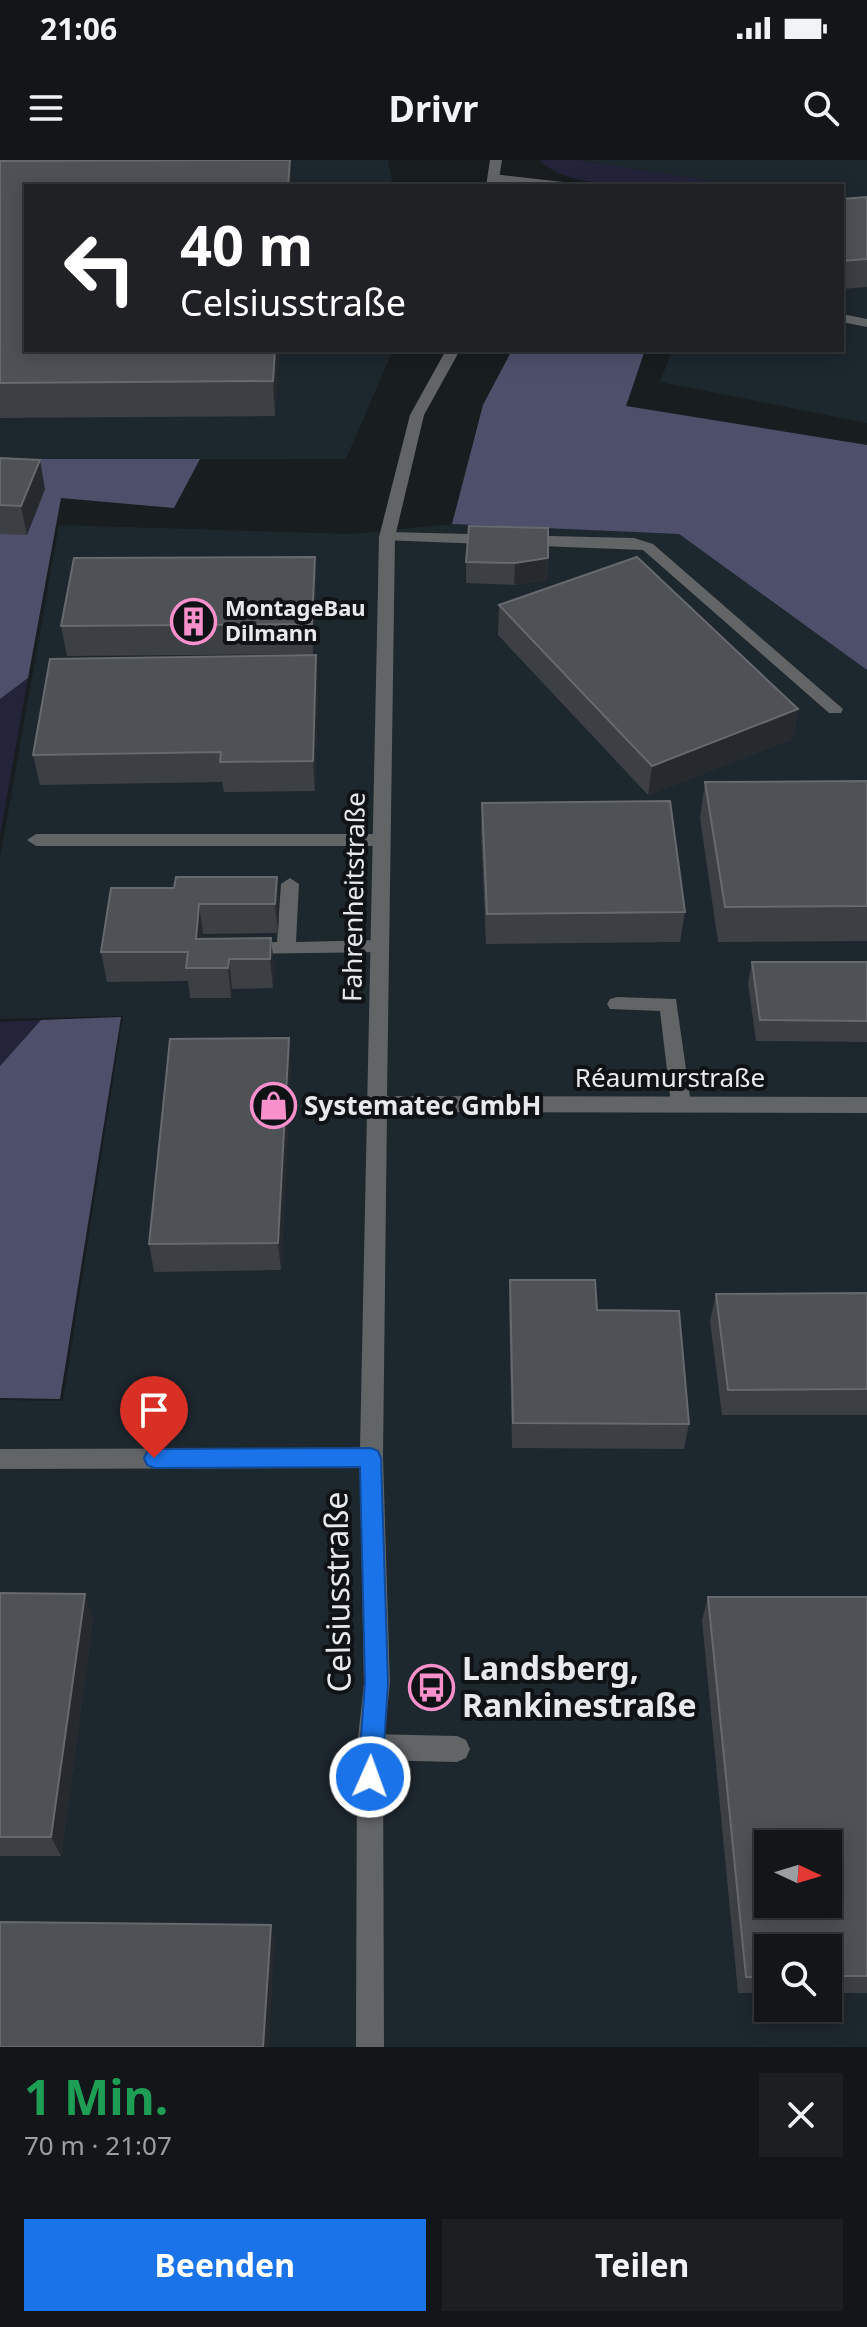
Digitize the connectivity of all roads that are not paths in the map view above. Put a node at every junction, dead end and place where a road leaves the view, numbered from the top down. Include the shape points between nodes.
1 (496, 160) edge
2 (493, 182) edge
3 (528, 184) edge
4 (844, 318) edge
5 (867, 323) edge
6 (452, 352) edge
7 (387, 537) junction
8 (835, 709) dead end
9 (36, 840) dead end
10 (381, 840) junction
11 (290, 884) dead end
12 (379, 947) junction
13 (286, 948) junction
14 (229, 949) edge
15 (617, 1004) dead end
16 (377, 1104) junction
17 (681, 1104) junction
18 (867, 1105) edge
19 (371, 1458) junction
20 (0, 1459) edge
21 (370, 1747) junction
22 (457, 1749) dead end
23 (370, 2047) edge

1 - 2 street
2 - 3 street
4 - 5 street
6 - 7 street, Fahrenheitstraße via 417,415
7 - 8 street via 648,547
7 - 10 street, Fahrenheitstraße
9 - 10 street
10 - 12 street, Fahrenheitstraße
11 - 13 street
12 - 13 street
12 - 16 street, Fahrenheitstraße
13 - 14 street
15 - 17 street via 669,1004
16 - 17 street, Réaumurstraße
16 - 19 street, Fahrenheitstraße
17 - 18 street, Réaumurstraße
19 - 20 street, Celsiusstraße
19 - 21 street, Celsiusstraße via 377,1683
21 - 22 street
21 - 23 street, Celsiusstraße

